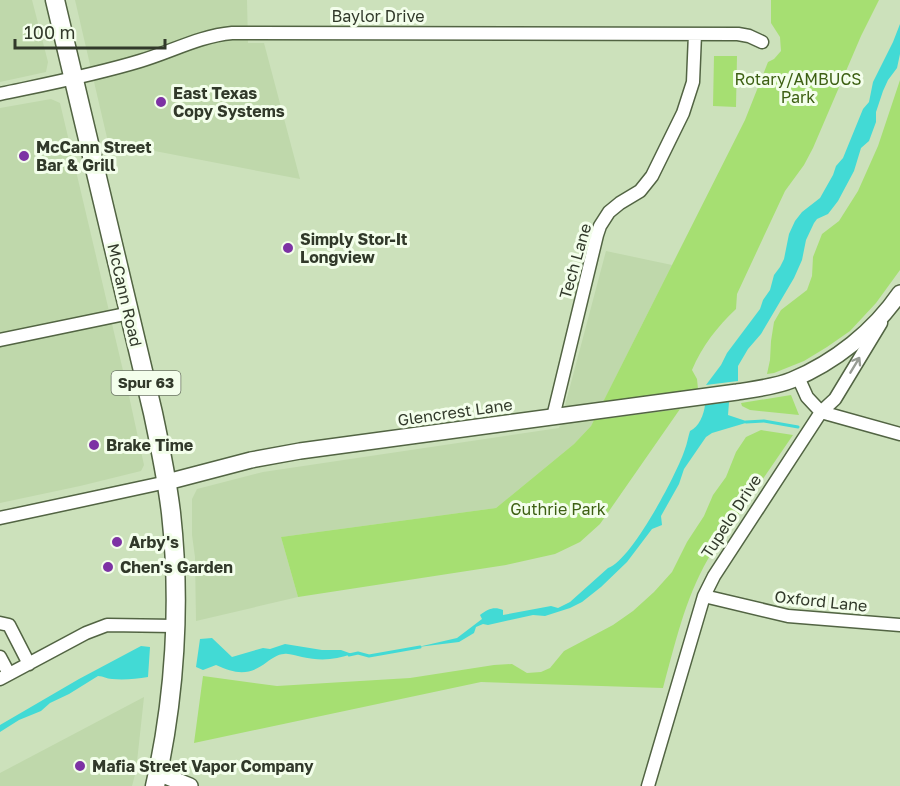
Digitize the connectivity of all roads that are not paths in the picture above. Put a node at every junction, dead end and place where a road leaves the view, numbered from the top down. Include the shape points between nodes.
1 (55, 0) edge
2 (695, 34) junction
3 (762, 42) dead end
4 (74, 78) junction
5 (0, 94) edge
6 (896, 298) edge
7 (130, 313) junction
8 (0, 340) edge
9 (798, 377) junction
10 (821, 412) junction
11 (553, 417) junction
12 (900, 434) edge
13 (167, 482) junction
14 (1, 514) edge
15 (704, 596) junction
16 (0, 623) edge
17 (900, 625) edge
18 (175, 626) junction
19 (0, 657) edge
20 (29, 663) junction
21 (4, 677) edge
22 (157, 780) edge
23 (190, 786) edge
24 (648, 786) edge

1 - 4 main road, McCann Road / Spur 63
2 - 3 street, Baylor Drive via 745,34
2 - 4 street, Baylor Drive via 232,33 203,38 143,61
2 - 11 street, Tech Lane via 693,82 677,126 648,182 609,212 600,226
4 - 5 street, Baylor Drive
4 - 7 main road, McCann Road / Spur 63
6 - 9 street, Glencrest Lane via 848,348
10 -> 6 street, Tupelo Drive via 835,399
7 - 8 street
7 - 13 main road, McCann Road / Spur 63
9 - 10 street via 807,397
9 - 11 street, Glencrest Lane via 753,390
10 - 12 street
10 - 15 street, Tupelo Drive
11 - 13 street, Glencrest Lane via 300,451
13 - 14 street, Glencrest Lane
13 - 18 main road, McCann Road / Spur 63
15 - 17 street, Oxford Lane via 788,616
15 - 24 street, Tupelo Drive
16 - 20 street via 9,625
18 - 20 street via 107,625
18 - 22 main road, McCann Road / Spur 63 via 171,690
19 - 21 street
20 - 21 street
22 - 23 street, McCann Road

